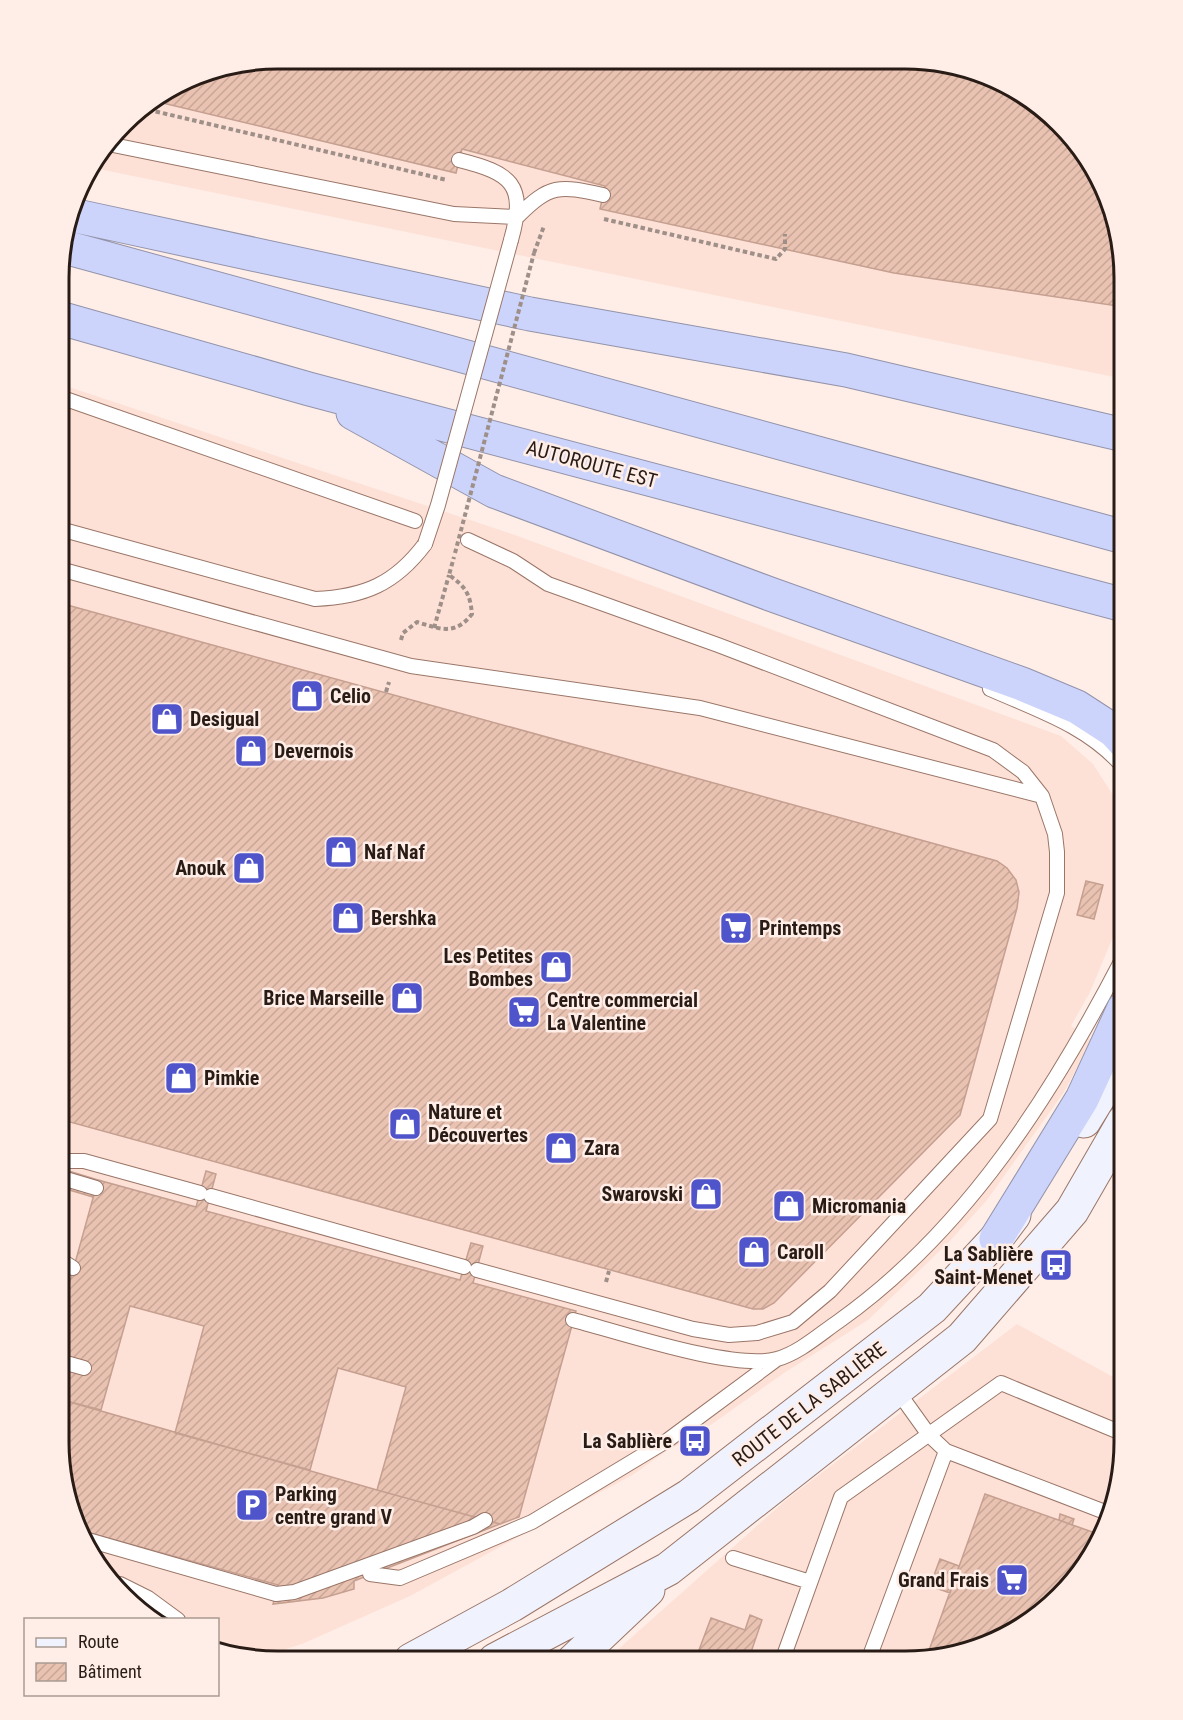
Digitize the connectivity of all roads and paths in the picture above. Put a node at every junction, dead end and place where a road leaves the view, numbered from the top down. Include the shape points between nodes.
1 (153, 111) edge
2 (117, 146) edge
3 (459, 160) dead end
4 (453, 181) dead end
5 (603, 195) dead end
6 (78, 216) edge
7 (592, 216) dead end
8 (518, 217) junction
9 (785, 234) dead end
10 (71, 249) edge
11 (69, 321) edge
12 (309, 389) junction
13 (69, 400) edge
14 (1089, 427) junction
15 (1114, 427) edge
16 (1114, 433) edge
17 (416, 521) dead end
18 (69, 531) edge
19 (1114, 534) edge
20 (468, 540) dead end
21 (69, 571) edge
22 (449, 575) junction
23 (770, 594) junction
24 (1114, 602) edge
25 (434, 628) junction
26 (395, 662) junction
27 (386, 692) dead end
28 (1114, 731) edge
29 (1114, 759) edge
30 (1042, 796) junction
31 (1114, 976) edge
32 (1114, 1030) edge
33 (1114, 1072) edge
34 (1114, 1138) edge
35 (69, 1161) edge
36 (69, 1180) edge
37 (96, 1188) dead end
38 (996, 1239) junction
39 (69, 1265) edge
40 (73, 1268) dead end
41 (573, 1320) dead end
42 (777, 1359) junction
43 (69, 1364) edge
44 (84, 1368) dead end
45 (896, 1389) junction
46 (1114, 1430) edge
47 (929, 1435) junction
48 (946, 1451) junction
49 (1102, 1511) edge
50 (486, 1520) dead end
51 (95, 1542) edge
52 (733, 1558) dead end
53 (668, 1569) junction
54 (370, 1574) dead end
55 (810, 1582) junction
56 (130, 1589) edge
57 (175, 1618) edge
58 (428, 1651) edge
59 (512, 1651) edge
60 (583, 1651) edge
61 (786, 1651) edge
62 (872, 1651) edge

1 - 4 path
2 - 8 lane via 454,214
3 - 8 lane via 493,169 509,180 516,194
5 - 8 lane via 552,189
6 - 14 highway via 530,314 846,370
7 - 9 path via 776,259 785,249
8 - 18 lane, bridge via 438,505 425,544 410,565 370,590 315,598
8 - 22 path, bridge via 554,213 542,229 534,254
10 - 19 highway
11 - 12 highway, AUTOROUTE EST
12 - 23 highway via 494,490
12 - 24 highway, AUTOROUTE EST
13 - 17 lane
14 - 15 highway
14 - 16 highway
20 - 30 lane via 513,561 548,584 993,750 1023,772
21 - 26 lane
22 - 25 path
22 - 25 path via 465,586 472,614 464,626
23 - 28 highway via 1022,684 1077,707
23 - 29 lane via 1059,719 1090,736
25 - 26 path via 417,622 403,633
26 - 27 path
26 - 30 lane via 700,708
30 - 35 lane via 1056,843 1057,893 990,1119 830,1291 793,1322 757,1333 729,1335 693,1329 84,1161
31 - 42 lane via 1089,1025 1017,1137 942,1233 860,1305 803,1347
32 - 38 highway via 1082,1099
33 - 38 main road, ROUTE DE LA SABLIÈRE via 1079,1130
34 - 45 main road via 1072,1211 962,1338
36 - 37 lane
38 - 58 main road, ROUTE DE LA SABLIÈRE via 932,1308 689,1496 512,1605
39 - 40 lane
41 - 42 lane via 730,1360
42 - 54 lane via 668,1440 532,1522 400,1578
43 - 44 lane
45 - 47 lane
45 - 53 main road
46 - 47 lane via 1001,1383
47 - 48 lane
47 - 55 lane via 841,1497
48 - 49 lane
48 - 62 lane
50 - 51 lane via 294,1592 276,1594
52 - 55 lane
53 - 59 main road
53 - 60 main road
55 - 61 lane
56 - 57 lane

